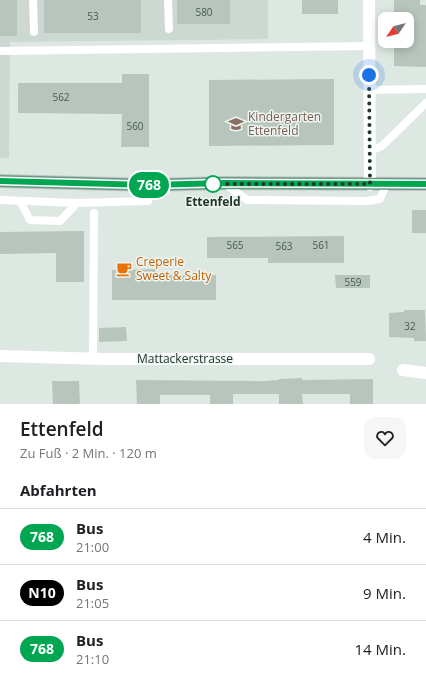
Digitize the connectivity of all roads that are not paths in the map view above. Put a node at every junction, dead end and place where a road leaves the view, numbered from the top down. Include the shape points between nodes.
1 (33, 0) edge
2 (168, 0) edge
3 (369, 0) edge
4 (168, 29) dead end
5 (34, 32) dead end
6 (369, 46) junction
7 (0, 51) edge
8 (426, 89) edge
9 (369, 90) junction
10 (426, 102) edge
11 (370, 151) junction
12 (0, 181) edge
13 (224, 183) junction
14 (370, 184) junction
15 (426, 184) edge
16 (150, 185) junction
17 (386, 185) junction
18 (0, 200) edge
19 (20, 200) junction
20 (76, 203) junction
21 (94, 213) dead end
22 (0, 356) edge
23 (93, 358) junction
24 (369, 359) dead end
25 (403, 370) dead end
26 (426, 373) edge

1 - 5 lane
2 - 4 lane
3 - 6 street
6 - 7 lane
6 - 9 street
8 - 9 lane
9 - 11 street
10 - 11 lane via 382,146
11 - 14 street
12 - 16 main road
13 - 14 main road
13 - 16 main road
13 - 17 lane via 247,200 380,199
14 - 17 main road
15 - 17 main road
16 - 20 lane via 148,201
18 - 19 lane
19 - 20 lane
19 - 20 lane via 30,220 60,221
21 - 23 lane
22 - 23 street, Mattackerstrasse
23 - 24 street, Mattackerstrasse
25 - 26 street

